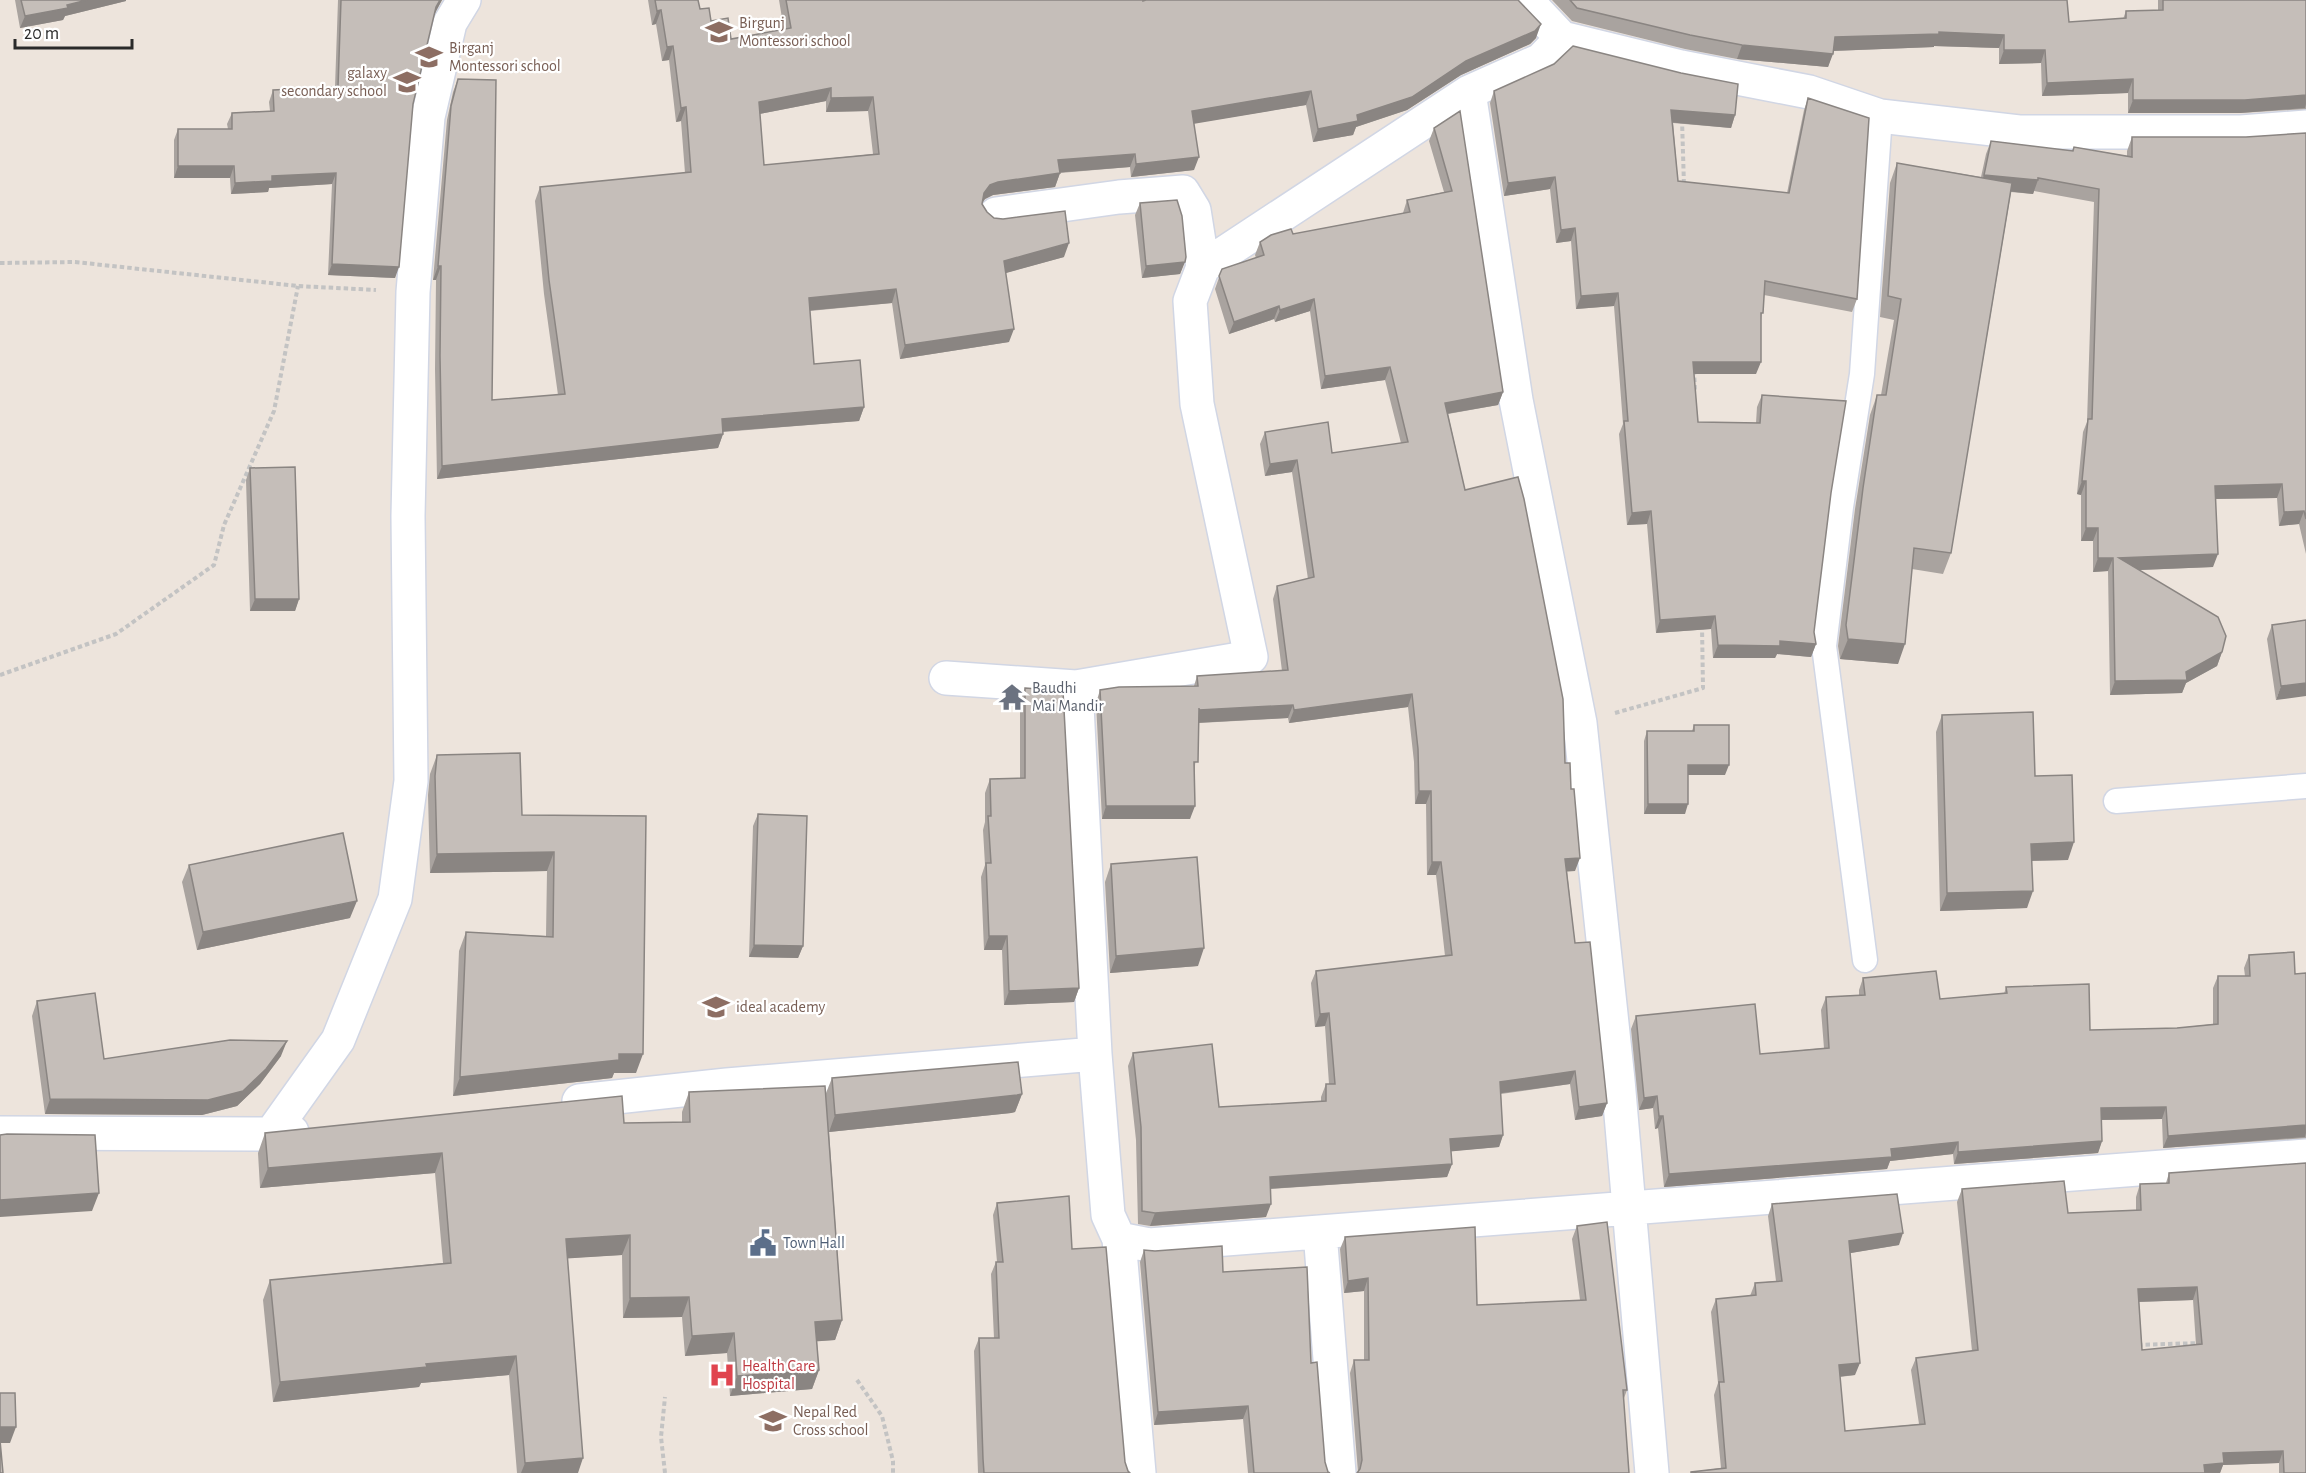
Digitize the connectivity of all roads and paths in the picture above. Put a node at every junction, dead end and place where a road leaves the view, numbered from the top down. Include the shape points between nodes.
1 (464, 0) edge
2 (1526, 0) edge
3 (1562, 38) junction
4 (1681, 67) junction
5 (1469, 92) junction
6 (1880, 116) junction
7 (2306, 127) edge
8 (1684, 192) edge
9 (996, 214) dead end
10 (0, 263) edge
11 (1203, 267) junction
12 (298, 286) junction
13 (413, 292) junction
14 (1694, 361) edge
15 (1695, 396) edge
16 (1701, 618) edge
17 (0, 675) edge
18 (946, 678) dead end
19 (1076, 687) junction
20 (1580, 723) junction
21 (2306, 786) edge
22 (2116, 801) dead end
23 (1865, 960) dead end
24 (1095, 1053) junction
25 (552, 1104) edge
26 (318, 1129) edge
27 (0, 1133) edge
28 (271, 1134) junction
29 (2306, 1156) edge
30 (1629, 1207) junction
31 (1320, 1232) junction
32 (1119, 1239) junction
33 (2211, 1342) edge
34 (2127, 1345) edge
35 (857, 1380) dead end
36 (665, 1397) dead end
37 (665, 1473) edge
38 (893, 1473) edge
39 (1139, 1473) edge
40 (1339, 1473) edge
41 (1652, 1473) edge

1 - 13 street via 450,22 428,117
2 - 3 street
3 - 4 street
3 - 5 street via 1541,60
4 - 6 street via 1809,92
4 - 8 path
5 - 11 street
5 - 20 street via 1516,400
6 - 7 street via 2019,132 2241,132
6 - 23 lane via 1862,374 1824,646
9 - 11 street via 1183,192 1194,210
10 - 12 path via 75,262
11 - 19 street via 1190,302 1197,404 1251,657
12 - 13 path
12 - 17 path via 274,411 224,525 214,565 116,634
13 - 28 street via 408,516 411,781 395,899 338,1040
14 - 15 path
16 - 20 path via 1703,688
18 - 19 street
19 - 24 street
20 - 30 street
21 - 22 lane
24 - 25 street
24 - 32 street via 1108,1215
26 - 28 street
27 - 28 street
29 - 30 street
30 - 31 street
30 - 41 street
31 - 32 street via 1149,1245
31 - 40 street
32 - 39 street
33 - 34 path
35 - 38 path via 882,1416
36 - 37 path via 661,1437

